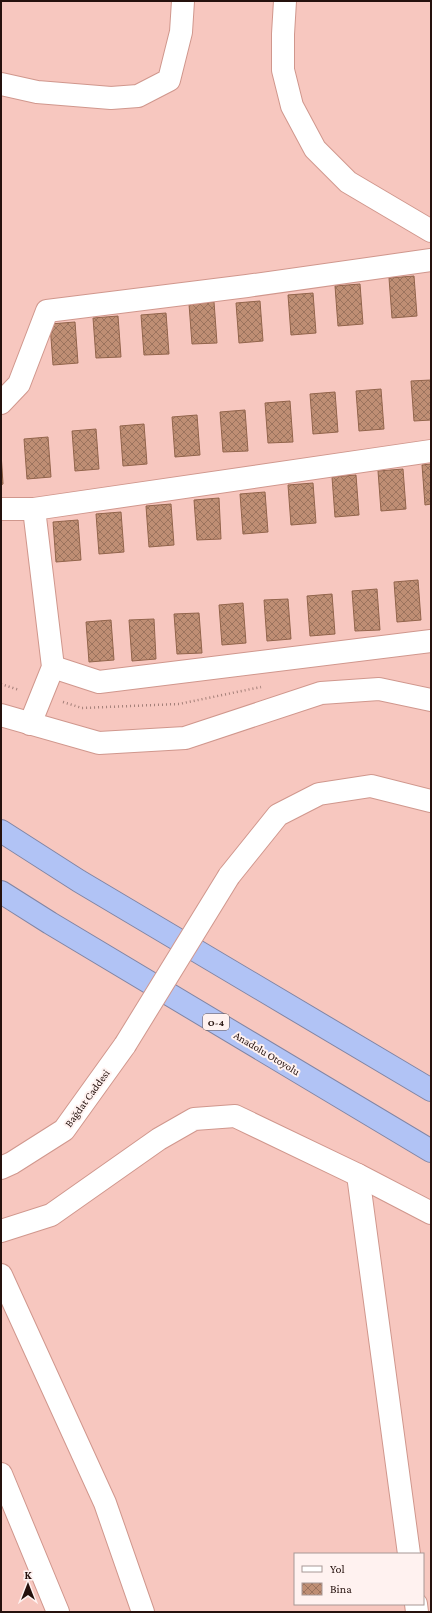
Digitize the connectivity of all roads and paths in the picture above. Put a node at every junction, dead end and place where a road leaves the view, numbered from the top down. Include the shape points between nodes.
1 (183, 1) edge
2 (285, 1) edge
3 (1, 84) edge
4 (431, 232) edge
5 (431, 260) edge
6 (1, 403) edge
7 (431, 451) edge
8 (1, 509) edge
9 (34, 509) junction
10 (431, 641) edge
11 (53, 667) junction
12 (261, 687) dead end
13 (56, 700) dead end
14 (431, 700) edge
15 (1, 715) edge
16 (30, 724) junction
17 (431, 801) edge
18 (1, 831) edge
19 (1, 892) edge
20 (431, 1090) edge
21 (431, 1151) edge
22 (1, 1168) edge
23 (358, 1175) junction
24 (431, 1214) edge
25 (1, 1231) edge
26 (1, 1275) edge
27 (1, 1474) edge
28 (409, 1553) edge
29 (58, 1612) edge
30 (143, 1612) edge

1 - 3 street via 181,32 169,80 138,96 112,98 37,92
2 - 4 street via 284,70 292,106 315,149 348,182
5 - 6 street via 47,311 19,384
7 - 9 street
8 - 9 street
9 - 11 street
10 - 11 street via 99,682
11 - 16 street
12 - 13 path via 179,704 82,708
14 - 16 street via 379,689 321,692 185,738 99,743
15 - 16 street
17 - 22 street, Bağdat Caddesi, bridge via 371,786 319,794 278,815 229,876 125,1045 64,1130 12,1164
18 - 20 highway via 79,881
19 - 21 highway, Anadolu Otoyolu / O-4
23 - 24 street
23 - 25 street via 235,1116 194,1119 159,1139 51,1215
23 - 28 street
26 - 30 street via 105,1503
27 - 29 street

